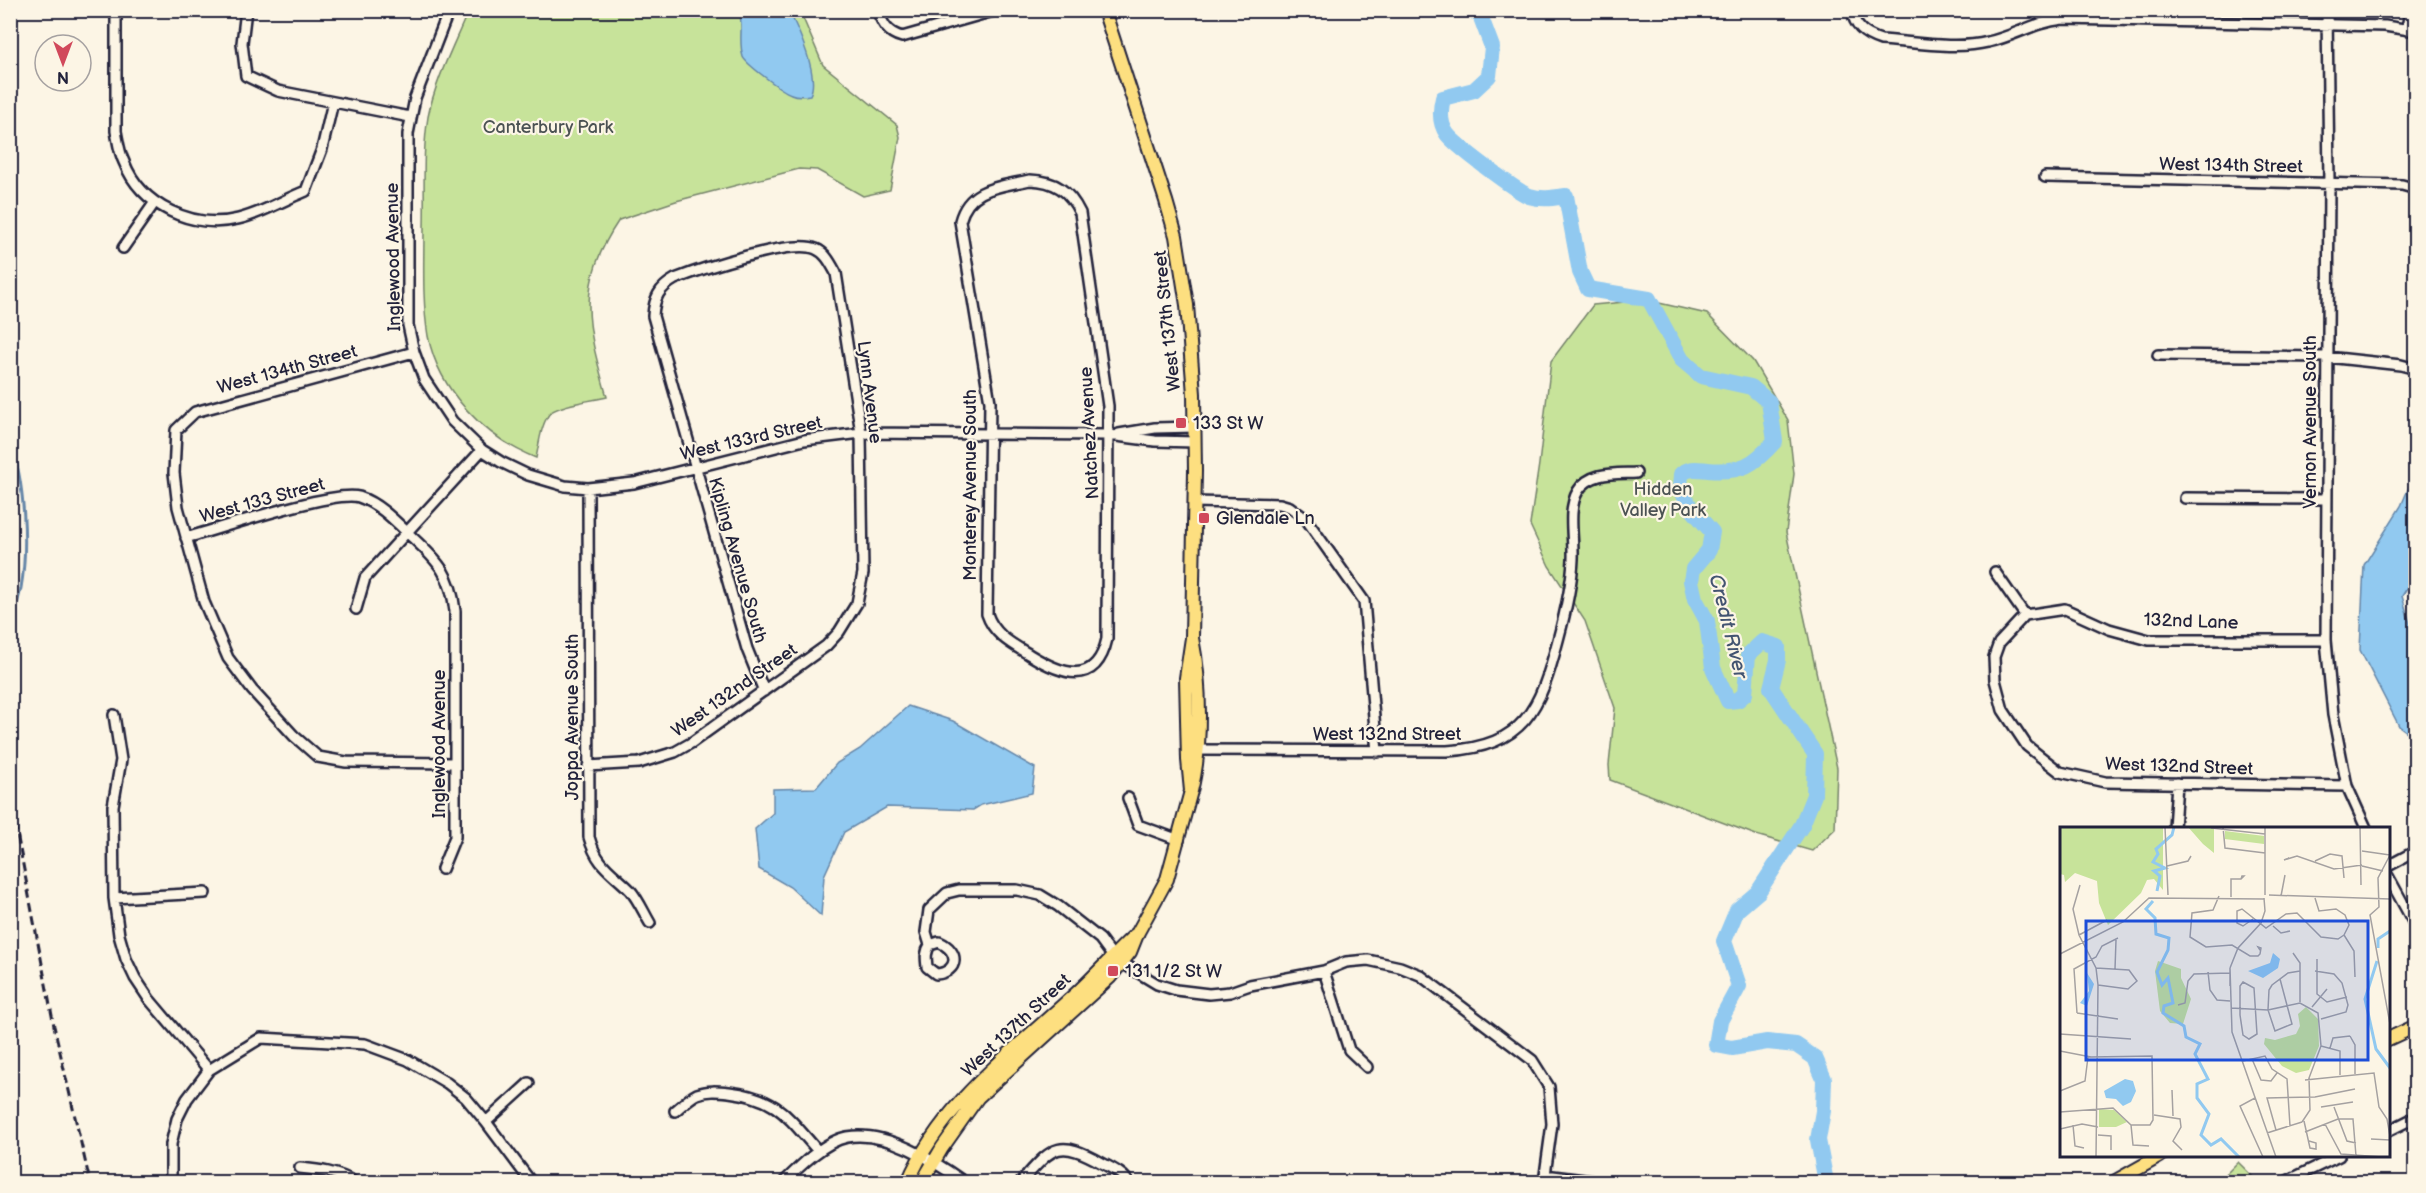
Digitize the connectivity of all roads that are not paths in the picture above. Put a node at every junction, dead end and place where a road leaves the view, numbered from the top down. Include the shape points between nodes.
1 (116, 10) edge
2 (246, 10) edge
3 (449, 10) edge
4 (877, 10) edge
5 (998, 10) edge
6 (1104, 10) edge
7 (1852, 10) edge
8 (2327, 10) edge
9 (2410, 10) edge
10 (2327, 26) junction
11 (2411, 30) edge
12 (333, 102) junction
13 (410, 117) junction
14 (2045, 177) dead end
15 (2329, 184) junction
16 (1008, 186) joint
17 (2415, 189) edge
18 (154, 202) junction
19 (123, 248) dead end
20 (657, 296) joint
21 (414, 352) junction
22 (2158, 355) dead end
23 (2327, 357) junction
24 (2415, 369) edge
25 (1194, 427) junction
26 (861, 433) junction
27 (990, 435) junction
28 (1109, 435) junction
29 (1195, 442) junction
30 (482, 450) junction
31 (695, 468) junction
32 (1636, 472) dead end
33 (588, 488) junction
34 (2185, 498) dead end
35 (2327, 499) junction
36 (1194, 502) junction
37 (407, 532) junction
38 (186, 538) junction
39 (1995, 572) dead end
40 (356, 609) dead end
41 (2025, 615) junction
42 (849, 618) joint
43 (2326, 640) junction
44 (1028, 654) joint
45 (764, 691) junction
46 (114, 715) dead end
47 (1193, 750) junction
48 (1377, 752) junction
49 (456, 763) junction
50 (588, 766) junction
51 (2177, 783) junction
52 (2347, 786) junction
53 (1128, 798) dead end
54 (2174, 827) edge
55 (2366, 827) edge
56 (1179, 840) junction
57 (2415, 851) edge
58 (2390, 865) edge
59 (442, 869) dead end
60 (2390, 880) edge
61 (205, 893) dead end
62 (114, 898) junction
63 (650, 923) dead end
64 (2415, 927) edge
65 (930, 945) dead end
66 (1118, 960) junction
67 (1324, 971) junction
68 (2415, 1026) edge
69 (2390, 1038) edge
70 (1367, 1067) dead end
71 (209, 1070) junction
72 (530, 1083) dead end
73 (675, 1111) dead end
74 (2415, 1117) edge
75 (486, 1122) junction
76 (2390, 1130) edge
77 (818, 1151) junction
78 (2157, 1157) edge
79 (2335, 1157) edge
80 (928, 1159) junction
81 (300, 1168) dead end
82 (1544, 1179) edge
83 (171, 1182) edge
84 (354, 1182) edge
85 (531, 1182) edge
86 (784, 1182) edge
87 (908, 1182) edge
88 (922, 1182) edge
89 (964, 1182) edge
90 (1021, 1182) edge
91 (1128, 1182) edge
92 (1600, 1182) edge
93 (2115, 1182) edge
94 (2285, 1182) edge

1 - 18 street via 119,148 131,177
2 - 12 street via 242,43 246,76 278,91
3 - 13 street, Inglewood Avenue
4 - 5 street via 886,30 902,37
6 - 25 main road, West 137th Street via 1176,236 1190,337
7 - 10 street via 1860,29 1881,40 1974,45 2063,19
8 - 10 street, Vernon Avenue South
9 - 11 street
10 - 11 street
10 - 15 street, Vernon Avenue South
12 - 13 street
12 - 18 street via 306,191 254,215 218,222 187,218
13 - 21 street, Inglewood Avenue via 408,325
14 - 15 street, West 134th Street
15 - 17 street, West 134th Street via 2402,185
15 - 23 street, Vernon Avenue South
16 - 27 street, Monterey Avenue South via 981,192 971,199 963,208 960,221 990,402
16 - 28 street, Natchez Avenue via 1030,180 1056,184 1075,202 1080,213 1106,388
18 - 19 street
20 - 26 street, Lynn Avenue via 664,285 694,272 789,246 815,248 825,255 836,273
20 - 31 street, Kipling Avenue South via 653,316
21 - 30 street, Inglewood Avenue via 437,401
21 - 38 street, West 134th Street via 195,411 176,430 174,473
22 - 23 street
23 - 24 street via 2401,364
23 - 35 street, Vernon Avenue South
25 - 28 street, West 133rd Street
25 - 29 main road, West 137th Street
26 - 27 street, West 133rd Street
26 - 31 street, West 133rd Street via 804,440
26 - 42 street, Lynn Avenue via 863,573 857,603
27 - 28 street, West 133rd Street
27 - 44 street, Monterey Avenue South via 987,614 996,633
28 - 29 street, West 133rd Street
28 - 44 street, Natchez Avenue via 1105,648 1094,665 1076,673 1054,670
29 - 36 main road, West 137th Street
30 - 33 street, West 133rd Street via 528,475
30 - 37 street
31 - 33 street, West 133rd Street via 634,483
31 - 45 street, Kipling Avenue South via 747,649
32 - 48 street, West 132nd Street via 1598,475 1577,491 1573,503 1573,569 1566,608 1548,680 1528,718 1497,741 1472,750
33 - 50 street, Joppa Avenue South
34 - 35 street
35 - 43 street, Vernon Avenue South
36 - 47 main road, West 137th Street via 1192,638 1186,678
36 - 48 street via 1280,504 1299,513 1313,528 1364,601
37 - 38 street, West 133 Street via 381,509 357,497 345,496
37 - 40 street via 364,578
37 - 49 street, Inglewood Avenue via 442,568 453,592
38 - 49 street via 204,602 228,658 252,690 318,758
39 - 41 street
41 - 43 street, 132nd Lane via 2065,609 2109,629 2149,640
41 - 51 street, West 132nd Street via 1999,643 1994,657 2003,710 2026,746 2060,772 2105,782
42 - 45 street, West 132nd Street via 826,646
43 - 52 street, Vernon Avenue South via 2332,715
45 - 50 street, West 132nd Street via 675,752 639,764
46 - 62 street via 121,760 113,806
47 - 48 street, West 132nd Street
47 - 56 main road, West 137th Street via 1191,791
49 - 59 street, Inglewood Avenue via 455,837
50 - 63 street, Joppa Avenue South via 589,837 593,852 601,865 631,891
51 - 52 street, West 132nd Street
51 - 54 street
52 - 55 street, Vernon Avenue South
53 - 56 street via 1138,825
56 - 66 main road, West 137th Street via 1167,879
57 - 58 street
60 - 64 street
61 - 62 street
62 - 71 street via 119,935 135,978
65 - 66 street via 926,932 929,910 947,893 1017,890 1040,895 1058,906 1100,939
66 - 67 street via 1157,984 1209,994
66 - 80 main road, West 137th Street via 987,1074 943,1126
67 - 70 street via 1349,1050
67 - 82 street via 1346,962 1368,960 1420,975 1532,1060 1549,1087 1552,1124
68 - 69 main road
71 - 75 street via 261,1038 365,1044 427,1070 466,1098
71 - 83 street via 187,1098 177,1119 171,1144
72 - 75 street
73 - 77 street via 696,1095 712,1090 751,1095 780,1109
74 - 76 street
75 - 85 street
77 - 80 street via 846,1137 880,1137
77 - 86 street
78 - 93 main road
79 - 94 street
80 - 87 main road, West 137th Street
80 - 88 main road, West 137th Street
80 - 89 street
81 - 84 street via 329,1171
82 - 92 street
90 - 91 street via 1044,1156 1068,1148 1118,1172

